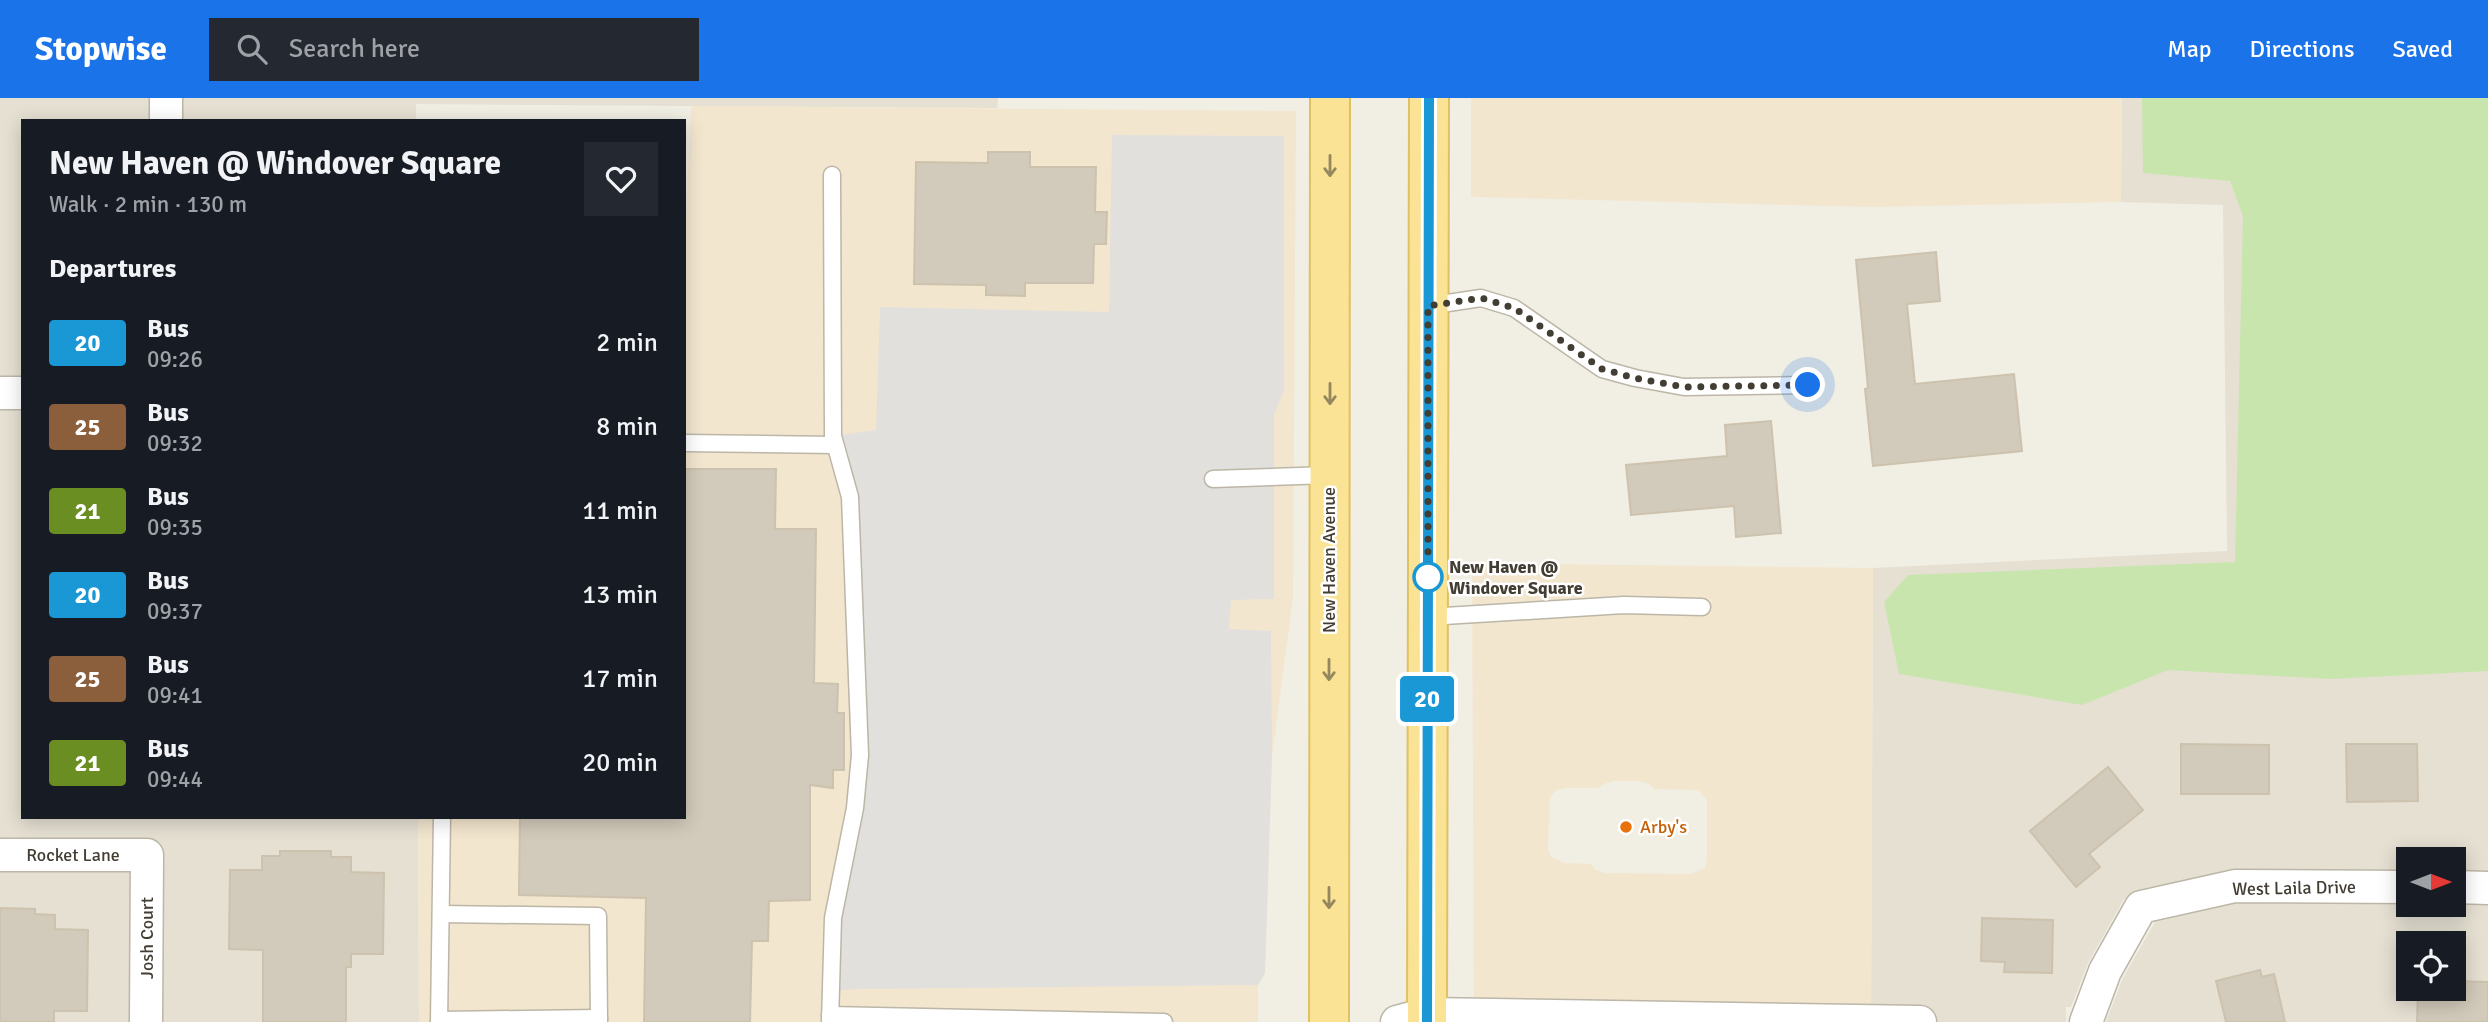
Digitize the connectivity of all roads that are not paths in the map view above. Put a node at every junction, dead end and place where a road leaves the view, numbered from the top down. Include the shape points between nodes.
1 (166, 98) edge
2 (1330, 98) edge
3 (1429, 98) edge
4 (166, 119) edge
5 (832, 175) dead end
6 (1428, 306) junction
7 (1808, 385) dead end
8 (0, 393) edge
9 (21, 393) edge
10 (686, 443) edge
11 (835, 444) junction
12 (1329, 475) junction
13 (1213, 479) dead end
14 (1702, 607) dead end
15 (1428, 617) junction
16 (442, 819) edge
17 (0, 855) edge
18 (147, 855) joint
19 (2396, 887) edge
20 (2466, 887) edge
21 (2488, 888) edge
22 (441, 914) junction
23 (830, 1018) edge
24 (1417, 1019) edge
25 (599, 1020) edge
26 (439, 1021) edge
27 (146, 1022) edge
28 (1164, 1022) edge
29 (1329, 1022) edge
30 (1920, 1022) edge
31 (2086, 1022) edge

1 - 4 street
2 -> 12 main road, New Haven Avenue
3 - 6 main road
5 - 11 lane
6 - 7 lane via 1481,298 1514,308 1602,369 1635,378 1684,387
6 - 15 main road
8 - 9 street
10 - 11 lane
11 - 23 lane via 850,497 860,755 855,808 833,918
12 - 13 lane
12 -> 29 main road, New Haven Avenue
14 - 15 lane via 1624,605
15 - 24 main road
16 - 22 lane
17 - 18 street, Rocket Lane
18 - 27 street, Josh Court
19 - 31 street, West Laila Drive via 2235,886 2141,907 2105,971
20 - 21 street
22 - 25 lane via 598,916
22 - 26 lane
23 - 28 lane
24 - 30 street
25 - 26 lane

